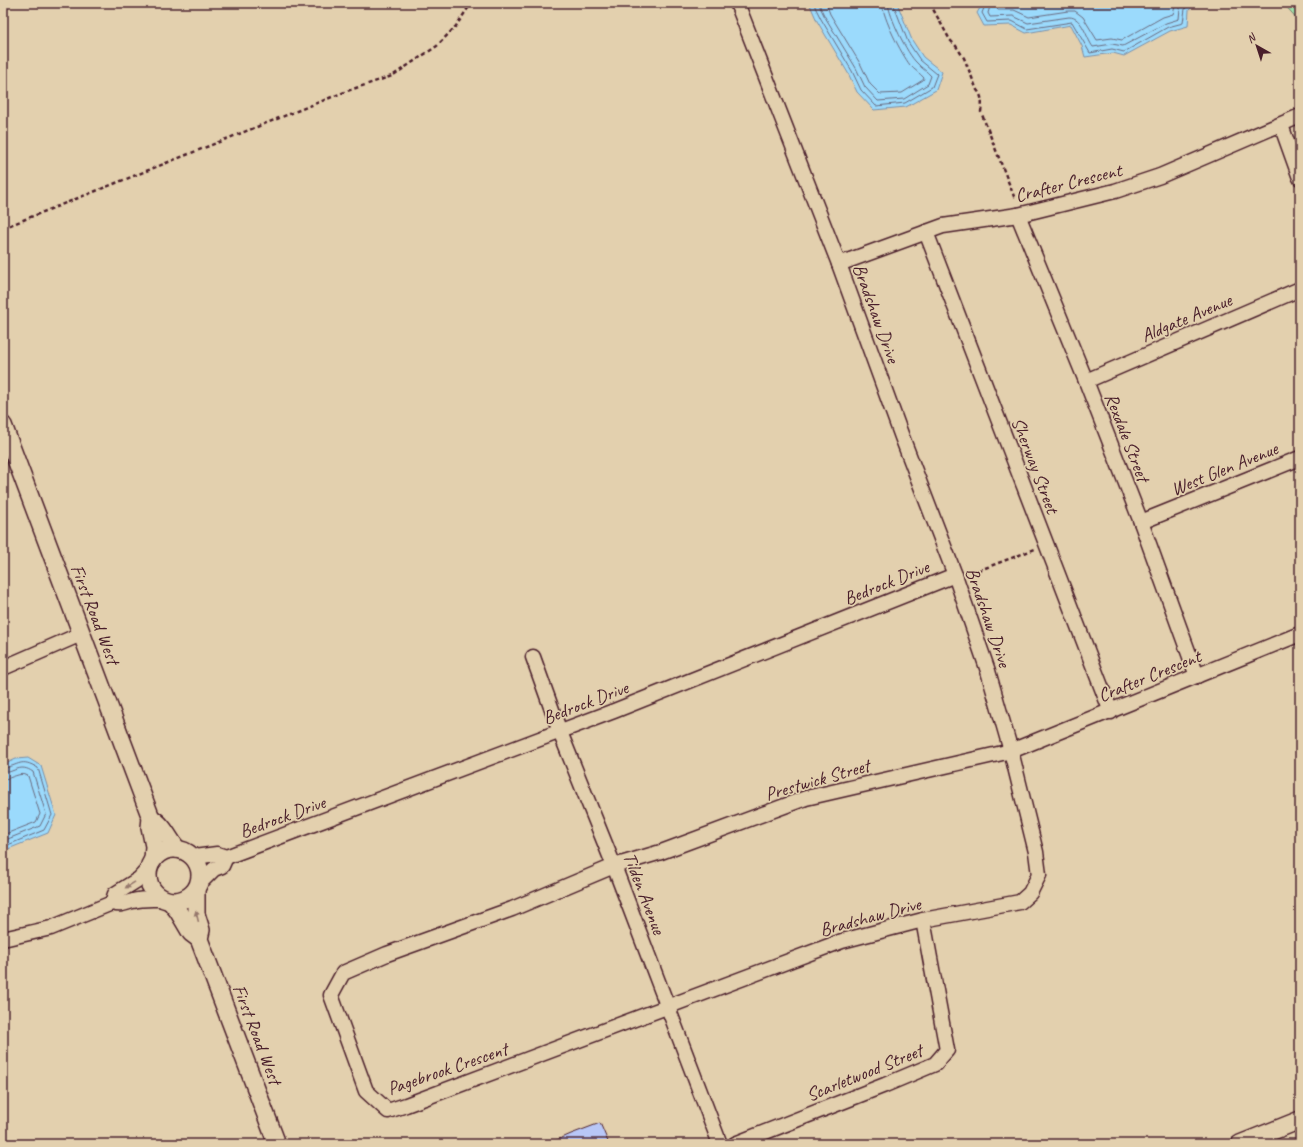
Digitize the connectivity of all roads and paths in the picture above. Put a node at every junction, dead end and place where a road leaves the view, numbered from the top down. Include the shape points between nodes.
1 (478, 3) edge
2 (737, 3) edge
3 (935, 3) edge
4 (1300, 116) edge
5 (1281, 125) junction
6 (1300, 178) edge
7 (1015, 199) dead end
8 (1018, 215) junction
9 (3, 228) edge
10 (926, 232) junction
11 (839, 264) junction
12 (1300, 289) edge
13 (1086, 381) junction
14 (3, 425) edge
15 (1300, 458) edge
16 (1141, 522) junction
17 (1035, 549) dead end
18 (972, 573) dead end
19 (955, 575) junction
20 (81, 634) junction
21 (1300, 634) edge
22 (533, 657) dead end
23 (3, 668) edge
24 (1197, 676) junction
25 (1111, 712) junction
26 (560, 732) junction
27 (1012, 751) junction
28 (151, 818) junction
29 (177, 849) junction
30 (194, 857) junction
31 (226, 857) junction
32 (151, 864) junction
33 (614, 866) junction
34 (198, 887) junction
35 (167, 901) junction
36 (112, 903) junction
37 (923, 920) junction
38 (3, 939) edge
39 (199, 940) junction
40 (668, 1007) junction
41 (1300, 1120) edge
42 (277, 1144) edge
43 (720, 1144) edge
44 (734, 1144) edge
45 (1240, 1144) edge

1 - 9 path via 468,8 438,46 392,76
2 - 11 street, Bradshaw Drive
3 - 7 path via 933,9 950,40 964,58 980,94 981,112
4 - 5 street, Crafter Crescent
5 - 6 street
5 - 8 street, Crafter Crescent via 1160,176 1115,191
8 - 10 street, Crafter Crescent via 943,226
8 - 13 street, Rexdale Street
10 - 11 street, Crafter Crescent
10 - 25 street, Sherway Street
11 - 19 street, Bradshaw Drive
12 - 13 street, Aldgate Avenue
13 - 16 street, Rexdale Street
14 - 20 street, First Road West
15 - 16 street, West Glen Avenue
16 - 24 street, Rexdale Street
17 - 18 path
19 - 26 street, Bedrock Drive
19 - 27 street, Bradshaw Drive
20 - 23 street
20 - 28 street, First Road West
21 - 24 street, Crafter Crescent
22 - 26 street, Tilden Avenue
24 - 25 street, Crafter Crescent
25 - 27 street, Crafter Crescent
26 - 31 street, Bedrock Drive
26 - 33 street, Tilden Avenue
27 - 33 street, Prestwick Street via 806,798 661,852
27 - 37 street, Bradshaw Drive via 1039,875 1030,893 1020,902
28 - 29 street, First Road West via 159,822
28 - 32 street, First Road West via 154,846
29 - 30 street, First Road West
29 - 32 street via 160,853
30 - 31 street, Bedrock Drive via 217,854
30 - 34 street, First Road West via 201,874
31 - 34 street, Bedrock Drive via 222,866 214,869
32 - 35 street, First Road West via 148,877 150,886 155,894
32 -> 36 street via 139,879 116,894
33 - 40 street, Tilden Avenue
33 - 40 street, Pagebrook Crescent via 512,908 386,954 343,974 331,995 366,1091 388,1111
34 - 35 street via 189,898 180,902
39 -> 34 street, First Road West via 201,930 196,914
35 - 36 street via 134,900 120,905
35 - 39 street, First Road West via 178,910 191,933
36 - 38 street via 51,928
37 - 40 street, Bradshaw Drive via 842,941
37 - 44 street, Scarletwood Street via 947,1050 936,1064
39 - 42 street, First Road West
40 - 43 street, Tilden Avenue
41 - 45 street

